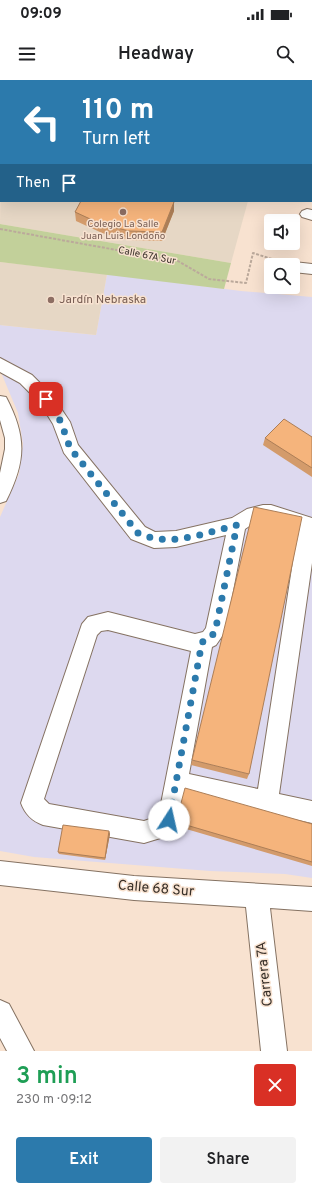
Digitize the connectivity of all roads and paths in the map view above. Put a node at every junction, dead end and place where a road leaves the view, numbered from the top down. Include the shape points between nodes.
1 (0, 229) edge
2 (268, 258) edge
3 (300, 267) edge
4 (312, 269) edge
5 (0, 364) edge
6 (0, 402) edge
7 (0, 496) edge
8 (237, 525) junction
9 (310, 526) edge
10 (202, 642) junction
11 (176, 782) junction
12 (267, 802) junction
13 (312, 812) edge
14 (0, 873) edge
15 (257, 897) junction
16 (312, 899) edge
17 (0, 1012) edge
18 (21, 1051) edge
19 (274, 1051) edge

1 - 2 path, Calle 67A Sur via 178,261 209,279 216,280 246,283 253,253
3 - 4 street
5 - 8 street via 26,379 46,399 61,422 70,448 138,533 154,540 169,540
6 - 7 street via 11,424 14,446 11,470
8 - 9 street via 253,514 271,513
8 - 10 street via 215,632
9 - 12 street
10 - 11 street
10 - 11 street via 195,643 108,621 95,623 89,630 32,802 43,814 144,832 159,828 169,820
11 - 12 street
12 - 13 street
14 - 15 street, Calle 68 Sur via 134,888
15 - 16 street, Calle 68 Sur
15 - 19 street, Carrera 7A
17 - 18 street

